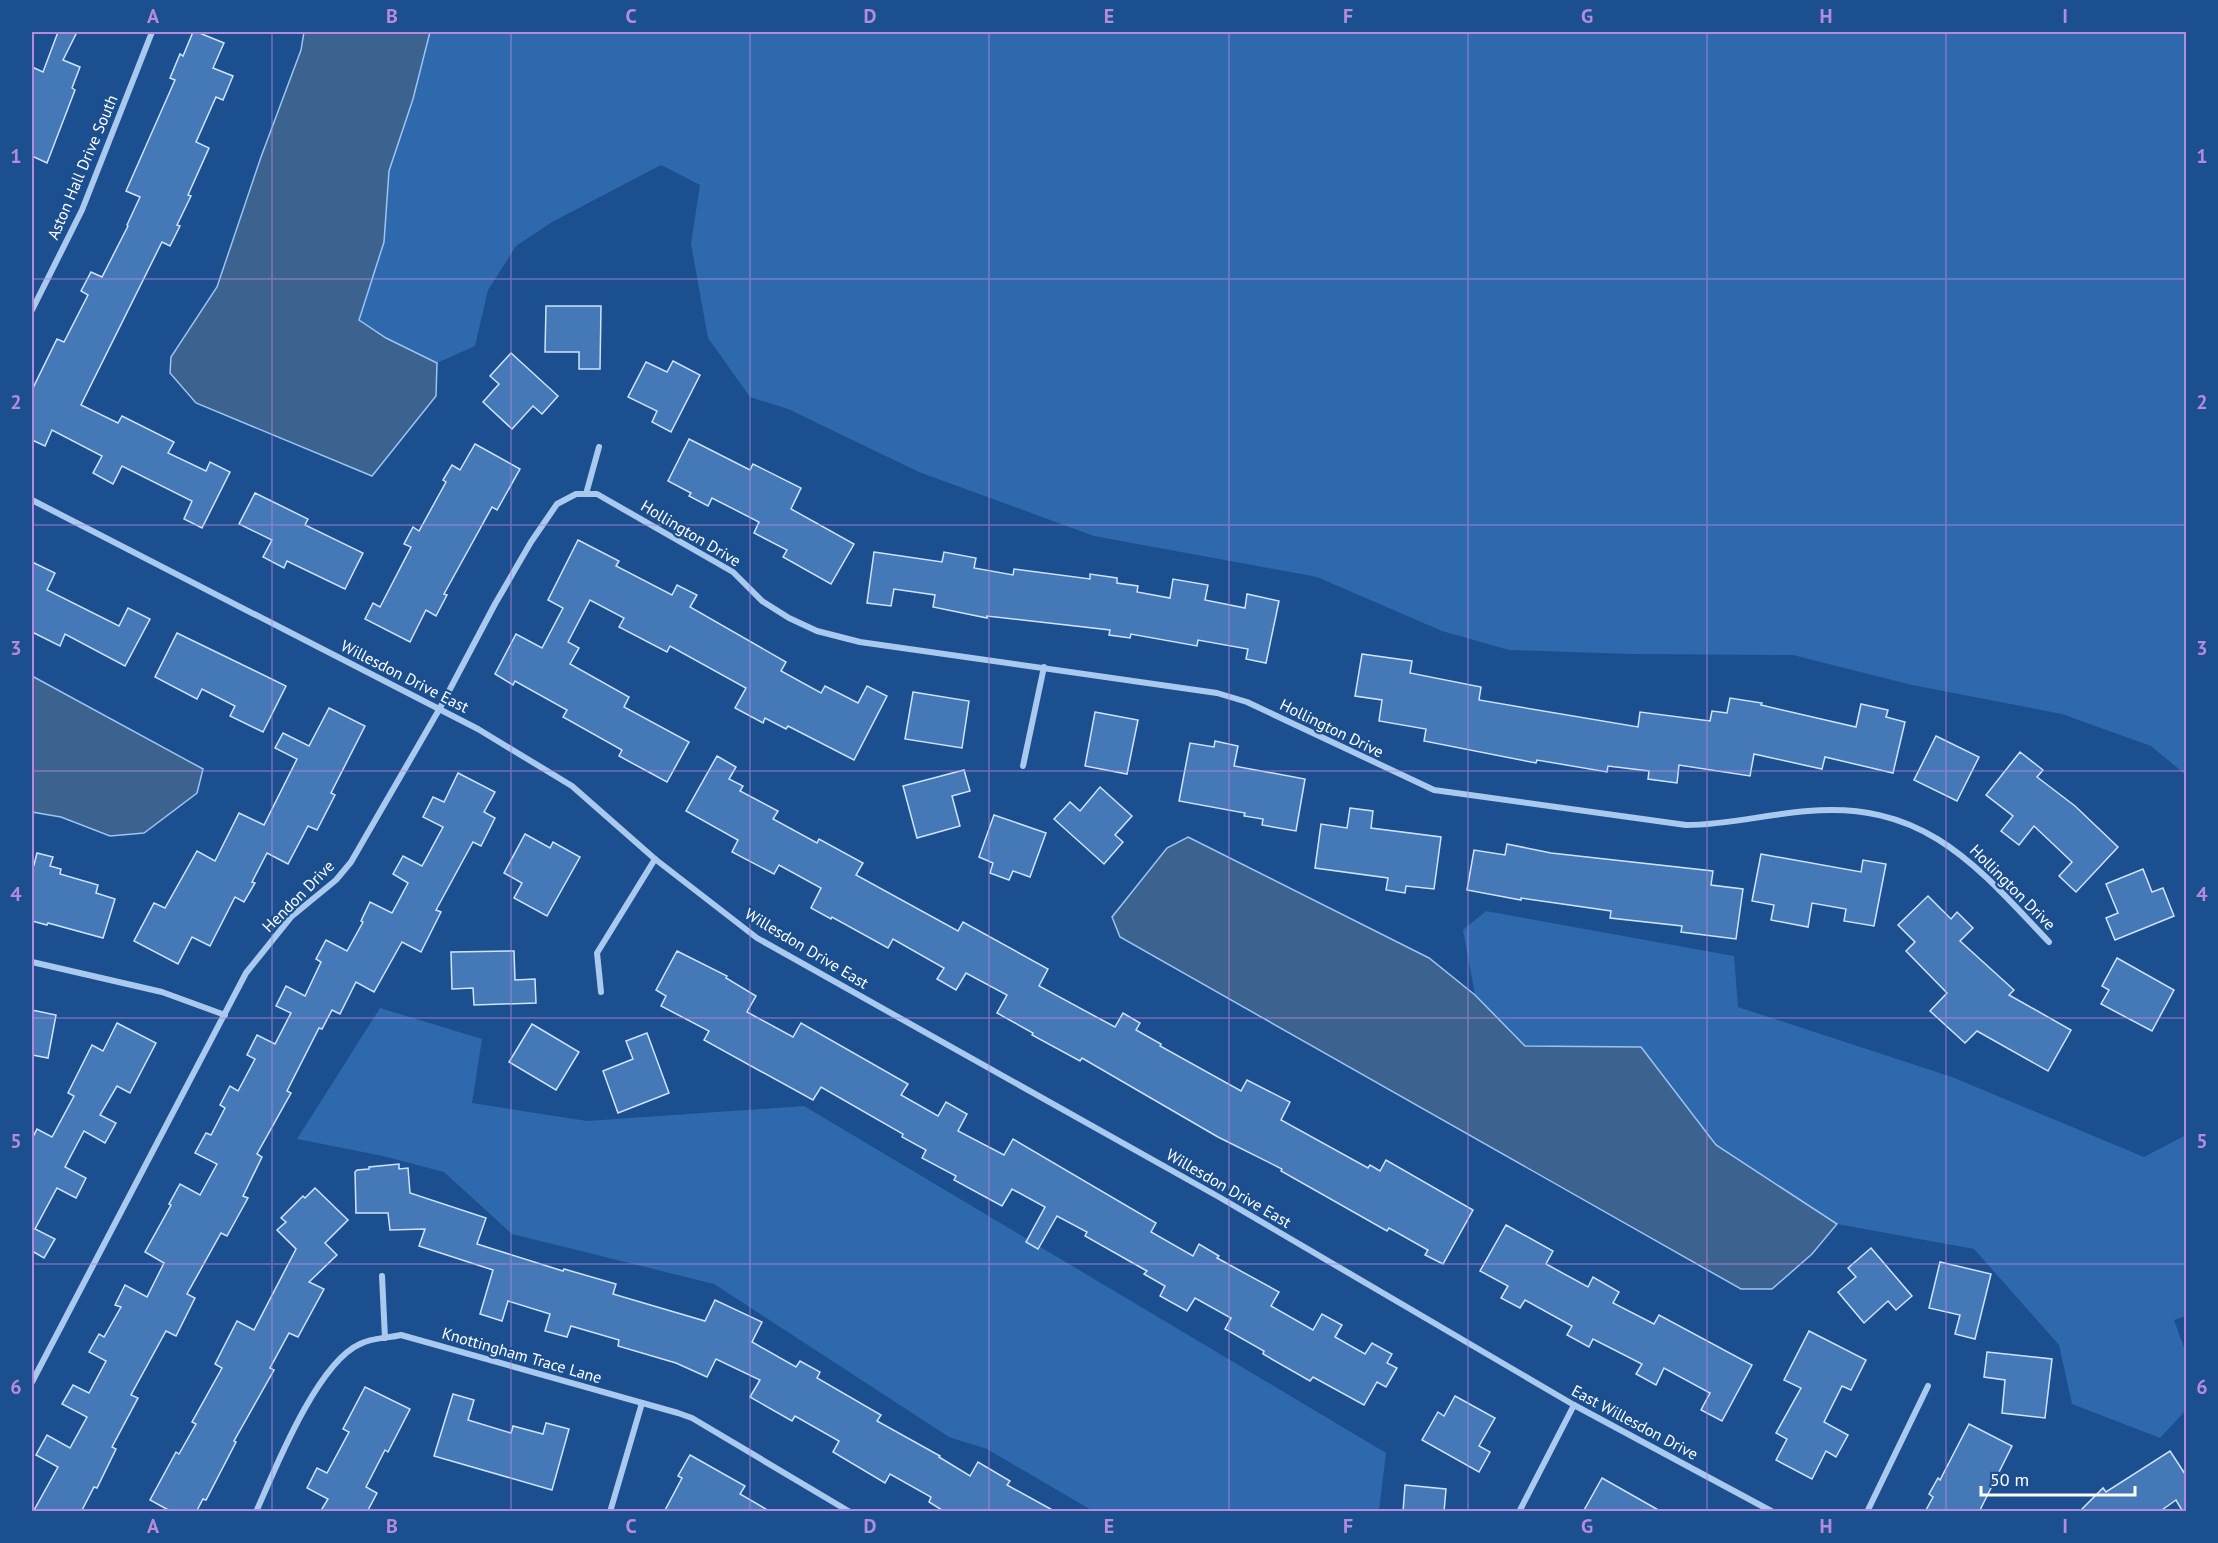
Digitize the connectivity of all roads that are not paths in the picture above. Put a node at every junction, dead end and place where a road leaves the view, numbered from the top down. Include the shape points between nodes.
1 (152, 32) edge
2 (32, 310) edge
3 (599, 447) dead end
4 (586, 494) junction
5 (597, 494) joint
6 (32, 500) edge
7 (1044, 667) junction
8 (440, 708) junction
9 (1023, 766) dead end
10 (655, 859) junction
11 (2049, 942) dead end
12 (32, 962) edge
13 (601, 992) dead end
14 (225, 1015) junction
15 (382, 1276) dead end
16 (385, 1338) junction
17 (1486, 1353) joint
18 (32, 1382) edge
19 (1928, 1386) dead end
20 (642, 1403) junction
21 (1574, 1405) junction
22 (256, 1512) edge
23 (610, 1512) edge
24 (850, 1512) edge
25 (1519, 1512) edge
26 (1773, 1512) edge
27 (1867, 1512) edge

1 - 2 street, Aston Hall Drive South via 81,210
3 - 4 street
4 - 5 street, Hendon Drive
4 - 8 street, Hendon Drive via 576,494 558,504 531,542
5 - 7 street, Hollington Drive via 733,572 762,601 817,631 860,642
6 - 8 street, Willesdon Drive East
7 - 9 street
7 - 11 street, Hollington Drive via 1217,693 1247,702 1434,790 1686,825 1807,811 1874,812 1912,824 1956,849
8 - 10 street, Willesdon Drive East via 572,786
8 - 14 street, Hendon Drive via 351,862 274,937 246,973
10 - 13 street via 597,953
10 - 17 street, Willesdon Drive East via 757,938 1219,1197
12 - 14 street via 162,992
14 - 18 street, Hendon Drive
15 - 16 street
16 - 20 street, Knottingham Trace Lane via 400,1335
16 - 22 street, Knottingham Trace Lane via 360,1343 340,1358 320,1382
17 - 21 street, East Willesdon Drive
19 - 27 street
20 - 23 street
20 - 24 street, Knottingham Trace Lane via 692,1418
21 - 25 street
21 - 26 street, East Willesdon Drive

